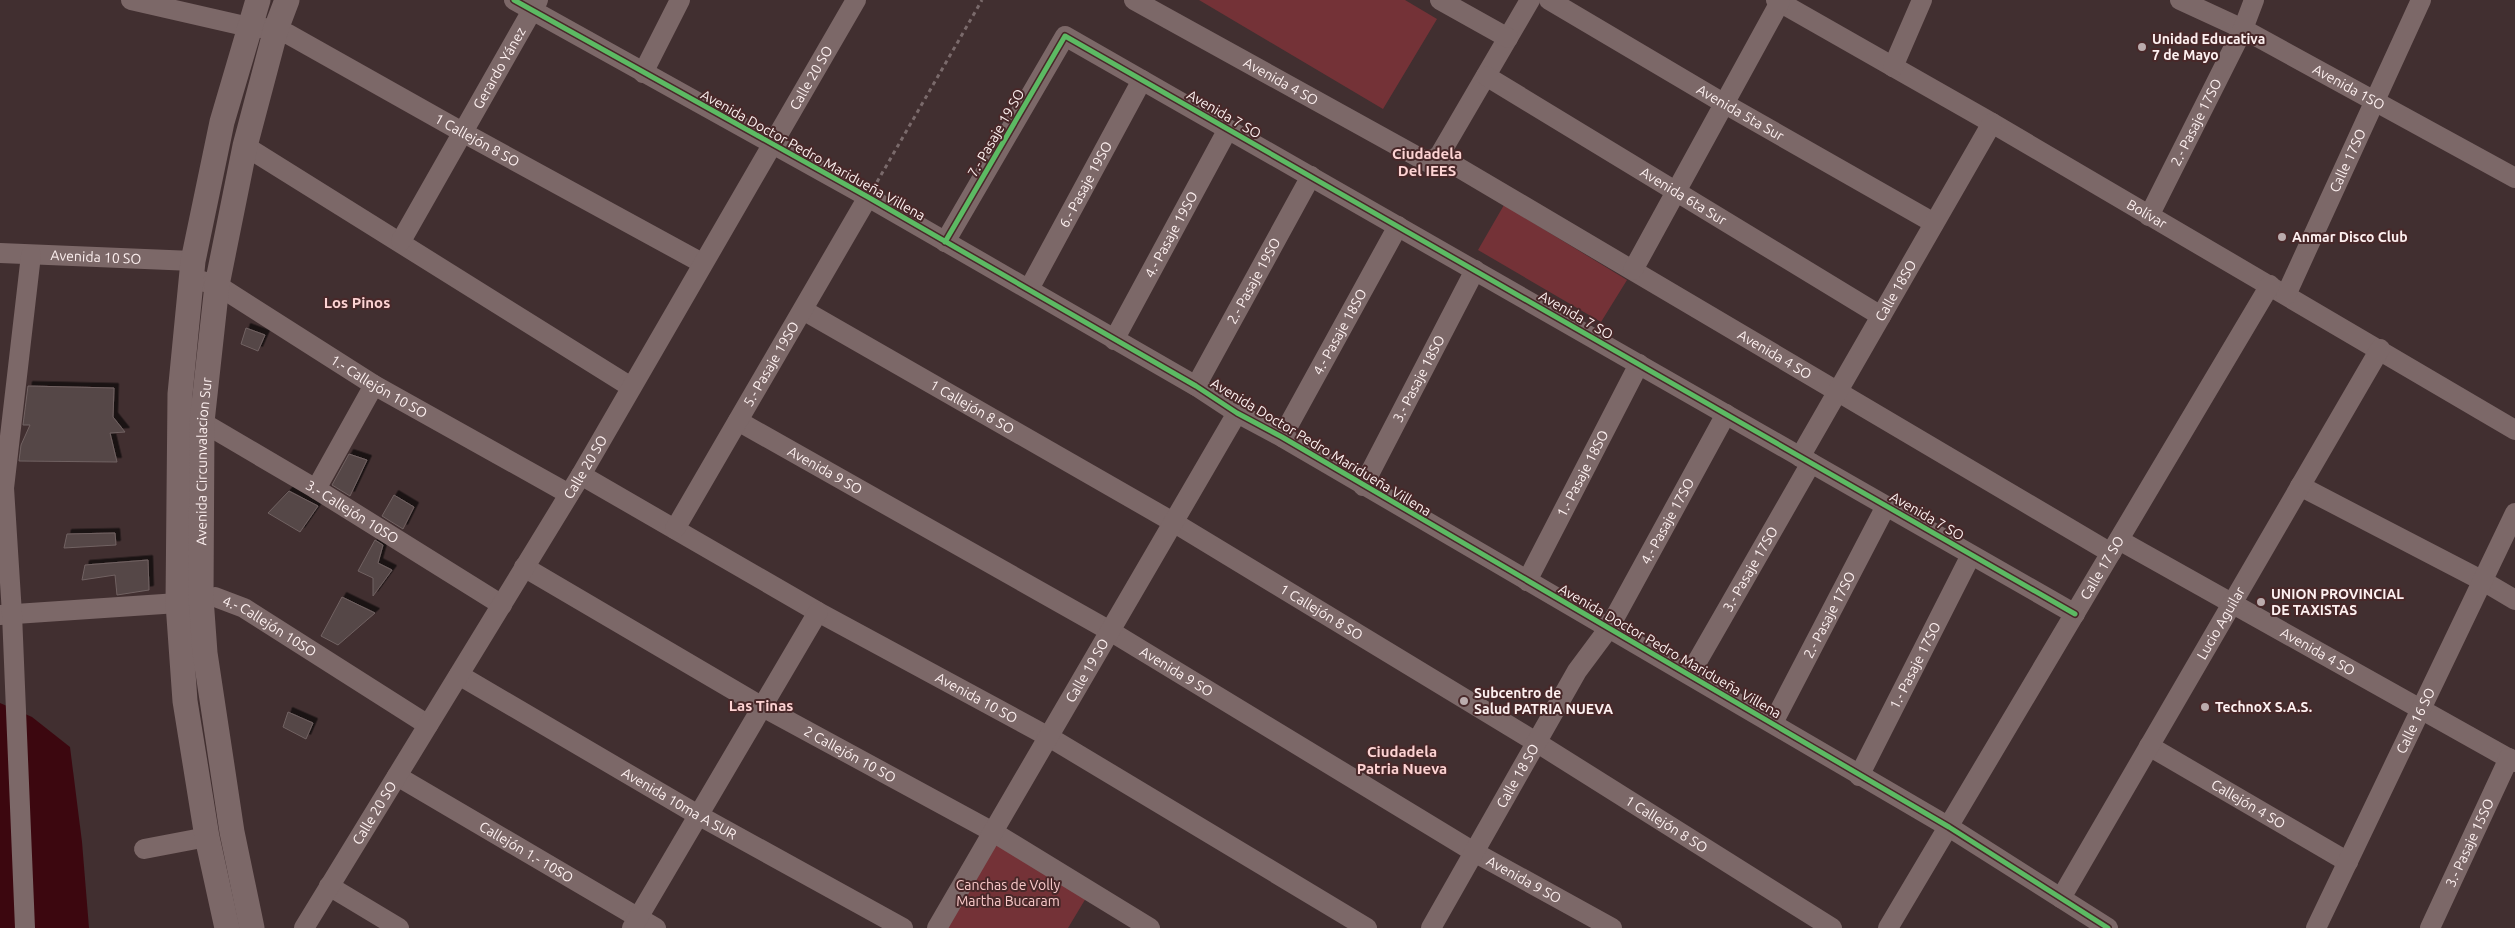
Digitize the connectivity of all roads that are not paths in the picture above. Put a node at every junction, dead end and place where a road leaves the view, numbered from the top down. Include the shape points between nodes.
1 (131, 0) edge
2 (258, 0) edge
3 (287, 0) edge
4 (514, 0) edge
5 (680, 0) edge
6 (856, 0) edge
7 (1134, 0) edge
8 (1440, 0) edge
9 (1530, 0) edge
10 (1548, 0) edge
11 (1922, 0) edge
12 (2180, 0) edge
13 (2254, 0) edge
14 (2421, 0) edge
15 (1778, 1) edge
16 (535, 6) edge
17 (248, 27) junction
18 (276, 29) junction
19 (2243, 29) junction
20 (1065, 36) joint
21 (1508, 38) junction
22 (1893, 67) junction
23 (643, 73) junction
24 (1486, 76) junction
25 (1142, 80) junction
26 (2376, 103) junction
27 (1725, 104) junction
28 (1992, 123) junction
29 (1228, 129) junction
30 (464, 133) junction
31 (772, 145) junction
32 (245, 146) junction
33 (1433, 159) junction
34 (1311, 176) junction
35 (2515, 178) edge
36 (1676, 192) junction
37 (868, 198) junction
38 (2149, 216) junction
39 (1934, 224) junction
40 (1398, 226) junction
41 (401, 242) junction
42 (945, 242) junction
43 (0, 253) edge
44 (31, 255) junction
45 (702, 264) junction
46 (191, 270) junction
47 (1475, 270) junction
48 (1633, 270) junction
49 (217, 285) junction
50 (1030, 290) junction
51 (2278, 290) junction
52 (803, 310) junction
53 (1881, 316) junction
54 (1114, 340) junction
55 (2380, 349) junction
56 (1639, 364) junction
57 (374, 385) junction
58 (1196, 386) junction
59 (631, 387) junction
60 (1838, 391) junction
61 (1237, 413) junction
62 (1726, 414) junction
63 (738, 421) junction
64 (202, 422) junction
65 (2515, 430) edge
66 (1282, 437) junction
67 (1806, 460) junction
68 (581, 475) junction
69 (1362, 486) junction
70 (2300, 486) junction
71 (316, 489) junction
72 (569, 494) junction
73 (1886, 506) junction
74 (2515, 513) edge
75 (1173, 522) junction
76 (675, 529) junction
77 (2115, 547) junction
78 (1971, 554) junction
79 (524, 567) junction
80 (2483, 581) junction
81 (1527, 582) junction
82 (190, 600) junction
83 (2515, 600) edge
84 (2232, 603) junction
85 (502, 604) junction
86 (818, 612) junction
87 (6, 614) edge
88 (2075, 614) junction
89 (1609, 628) junction
90 (1110, 631) junction
91 (459, 674) junction
92 (1690, 674) junction
93 (762, 706) junction
94 (2421, 709) junction
95 (1773, 723) junction
96 (428, 725) junction
97 (1049, 737) junction
98 (1536, 742) junction
99 (2149, 746) junction
100 (2512, 760) edge
101 (397, 776) junction
102 (1859, 776) junction
103 (698, 815) junction
104 (1949, 827) junction
105 (993, 832) junction
106 (207, 837) junction
107 (144, 849) dead end
108 (1474, 852) junction
109 (2348, 862) junction
110 (329, 886) junction
111 (2061, 898) junction
112 (635, 923) edge
113 (24, 928) edge
114 (227, 928) edge
115 (252, 928) edge
116 (304, 928) edge
117 (399, 928) edge
118 (656, 928) edge
119 (903, 928) edge
120 (937, 928) edge
121 (1150, 928) edge
122 (1367, 928) edge
123 (1431, 928) edge
124 (1612, 928) edge
125 (1832, 928) edge
126 (1888, 928) edge
127 (2108, 928) edge
128 (2316, 928) edge
129 (2430, 928) edge

1 - 17 street
2 - 17 main road, Avenida Circunvalacion Sur
3 - 18 main road, Avenida Circunvalacion Sur
4 - 16 street, Avenida Doctor Pedro Maridueña Villena
5 - 23 street
6 - 31 street, Calle 20 SO
7 - 33 street, Avenida 4 SO
8 - 21 street
9 - 21 street
10 - 27 street, Avenida 5ta Sur
11 - 22 street
12 - 19 street, Avenida 1SO
13 - 19 street, 2.- Pasaje 17SO
14 - 26 street, Calle 17SO
15 - 22 street, Bolívar
15 - 27 street
16 - 23 street, Avenida Doctor Pedro Maridueña Villena
16 - 30 street, Gerardo Yánez
17 - 18 street, 1 Callejón 8 SO
17 - 46 main road, Avenida Circunvalacion Sur via 222,122
18 - 30 street, 1 Callejón 8 SO
18 - 32 main road, Avenida Circunvalacion Sur
19 - 26 street, Avenida 1SO
19 - 38 street, 2.- Pasaje 17SO
20 - 25 street, Avenida 7 SO
20 - 42 street, 7.- Pasaje 19 SO
21 - 24 street
22 - 28 street, Bolívar
23 - 31 street, Avenida Doctor Pedro Maridueña Villena
24 - 33 street
24 - 36 street, Avenida 6ta Sur
25 - 29 street, Avenida 7 SO
25 - 50 street, 6.- Pasaje 19SO
26 - 35 street, Avenida 1SO
26 - 51 street, Calle 17SO
27 - 36 street
27 - 39 street, Avenida 5ta Sur
28 - 38 street, Bolívar
28 - 39 street, Calle 18SO
29 - 34 street, Avenida 7 SO
29 - 54 street, 4.- Pasaje 19SO
30 - 41 street, Gerardo Yánez
30 - 45 street, 1 Callejón 8 SO
31 - 37 street, Avenida Doctor Pedro Maridueña Villena
31 - 45 street, Calle 20 SO
32 - 41 street
32 - 49 main road, Avenida Circunvalacion Sur
33 - 48 street, Avenida 4 SO
34 - 40 street, Avenida 7 SO
34 - 58 street, 2.- Pasaje 19SO
36 - 48 street
36 - 53 street, Avenida 6ta Sur
37 - 42 street, Avenida Doctor Pedro Maridueña Villena
37 - 52 street, 5.- Pasaje 19SO
38 - 51 street, Bolívar
39 - 53 street, Calle 18SO
40 - 47 street, Avenida 7 SO
40 - 66 street, 4.- Pasaje 18SO
41 - 59 street
42 - 50 street, Avenida Doctor Pedro Maridueña Villena
43 - 44 street, Avenida 10 SO
44 - 46 street, Avenida 10 SO
44 - 87 street via 4,488
45 - 59 street, Calle 20 SO
46 - 49 street, 1.- Callejón 10 SO
46 - 82 main road, Avenida Circunvalacion Sur via 180,394
47 - 56 street, Avenida 7 SO
47 - 69 street, 3.- Pasaje 18SO
48 - 60 street, Avenida 4 SO
49 - 57 street, 1.- Callejón 10 SO
49 - 64 main road, Avenida Circunvalacion Sur
50 - 54 street, Avenida Doctor Pedro Maridueña Villena
51 - 55 street, Bolívar
51 - 77 street, Calle 17 SO
52 - 63 street, 5.- Pasaje 19SO
52 - 75 street, 1 Callejón 8 SO
53 - 60 street, Calle 18SO
54 - 58 street, Avenida Doctor Pedro Maridueña Villena
55 - 65 street, Bolívar
55 - 70 street, Lucio Aguilar
56 - 62 street, Avenida 7 SO
56 - 81 street, 1.- Pasaje 18SO
57 - 71 street
57 - 72 street, 1.- Callejón 10 SO
58 - 61 street, Avenida Doctor Pedro Maridueña Villena
59 - 68 street, Calle 20 SO
60 - 67 street, Calle 18SO
60 - 77 street, Avenida 4 SO
61 - 66 street, Avenida Doctor Pedro Maridueña Villena
61 - 75 street, Calle 19 SO
62 - 67 street, Avenida 7 SO
62 - 89 street, 4.- Pasaje 17SO
63 - 76 street, 5.- Pasaje 19SO
63 - 90 street, Avenida 9 SO
64 - 71 street, 3.- Callejón 10SO
64 - 82 main road, Avenida Circunvalacion Sur
66 - 69 street, Avenida Doctor Pedro Maridueña Villena
67 - 73 street, Avenida 7 SO
67 - 92 street, 3.- Pasaje 17SO
68 - 72 street, Calle 20 SO
68 - 76 street, Avenida 10 SO
69 - 81 street, Avenida Doctor Pedro Maridueña Villena
70 - 80 street
70 - 84 street, Lucio Aguilar
71 - 85 street, 3.- Callejón 10SO
72 - 79 street, Calle 20 SO
73 - 78 street, Avenida 7 SO
73 - 95 street, 2.- Pasaje 17SO
74 - 80 street, Calle 16 SO
75 - 90 street, Calle 19 SO
75 - 98 street, 1 Callejón 8 SO
76 - 86 street, Avenida 10 SO
77 - 84 street, Avenida 4 SO
77 - 88 street, Calle 17 SO
78 - 88 street, Avenida 7 SO
78 - 102 street, 1.- Pasaje 17SO
79 - 85 street, Calle 20 SO
79 - 93 street, 2 Callejón 10 SO
80 - 83 street
80 - 94 street, Calle 16 SO
81 - 89 street, Avenida Doctor Pedro Maridueña Villena
82 - 87 street, 4.- Callejón 10SO
82 - 96 street, 4.- Callejón 10SO via 214,597 244,608
82 - 106 main road, Avenida Circunvalacion Sur via 185,701
82 - 115 main road, Avenida Circunvalacion Sur via 205,654 229,813
84 - 94 street, Avenida 4 SO
84 - 99 street, Lucio Aguilar
85 - 91 street, Calle 20 SO
86 - 93 street
86 - 97 street, Avenida 10 SO
87 - 113 street
88 - 104 street, Calle 17 SO
89 - 92 street, Avenida Doctor Pedro Maridueña Villena
89 - 98 street, Calle 18 SO via 1577,671
90 - 97 street, Calle 19 SO
90 - 108 street, Avenida 9 SO
91 - 96 street, Calle 20 SO
91 - 103 street, Avenida 10ma A SUR
92 - 95 street, Avenida Doctor Pedro Maridueña Villena
93 - 103 street
93 - 105 street, 2 Callejón 10 SO
94 - 100 street, Avenida 4 SO
94 - 109 street, Calle 16 SO
95 - 102 street, Avenida Doctor Pedro Maridueña Villena
96 - 101 street, Calle 20 SO
97 - 105 street, Calle 19 SO
97 - 122 street, Avenida 10 SO
98 - 108 street, Calle 18 SO
98 - 125 street, 1 Callejón 8 SO
99 - 109 street, Callejón 4 SO
99 - 111 street, Lucio Aguilar
100 - 129 street, 3.- Pasaje 15SO
101 - 110 street, Calle 20 SO
101 - 112 street, Callejón 1.- 10SO
102 - 104 street, Avenida Doctor Pedro Maridueña Villena
103 - 112 street
103 - 119 street, Avenida 10ma A SUR
104 - 111 street, Avenida Doctor Pedro Maridueña Villena
104 - 126 street, Calle 17 SO
105 - 120 street, Calle 19 SO
105 - 121 street, 2 Callejón 10 SO
106 - 107 street
106 - 114 main road, Avenida Circunvalacion Sur
108 - 123 street, Calle 18 SO
108 - 124 street, Avenida 9 SO
109 - 128 street, Calle 16 SO
110 - 116 street, Calle 20 SO
110 - 117 street
111 - 127 street, Avenida Doctor Pedro Maridueña Villena
112 - 118 street, Callejón 1.- 10SO

